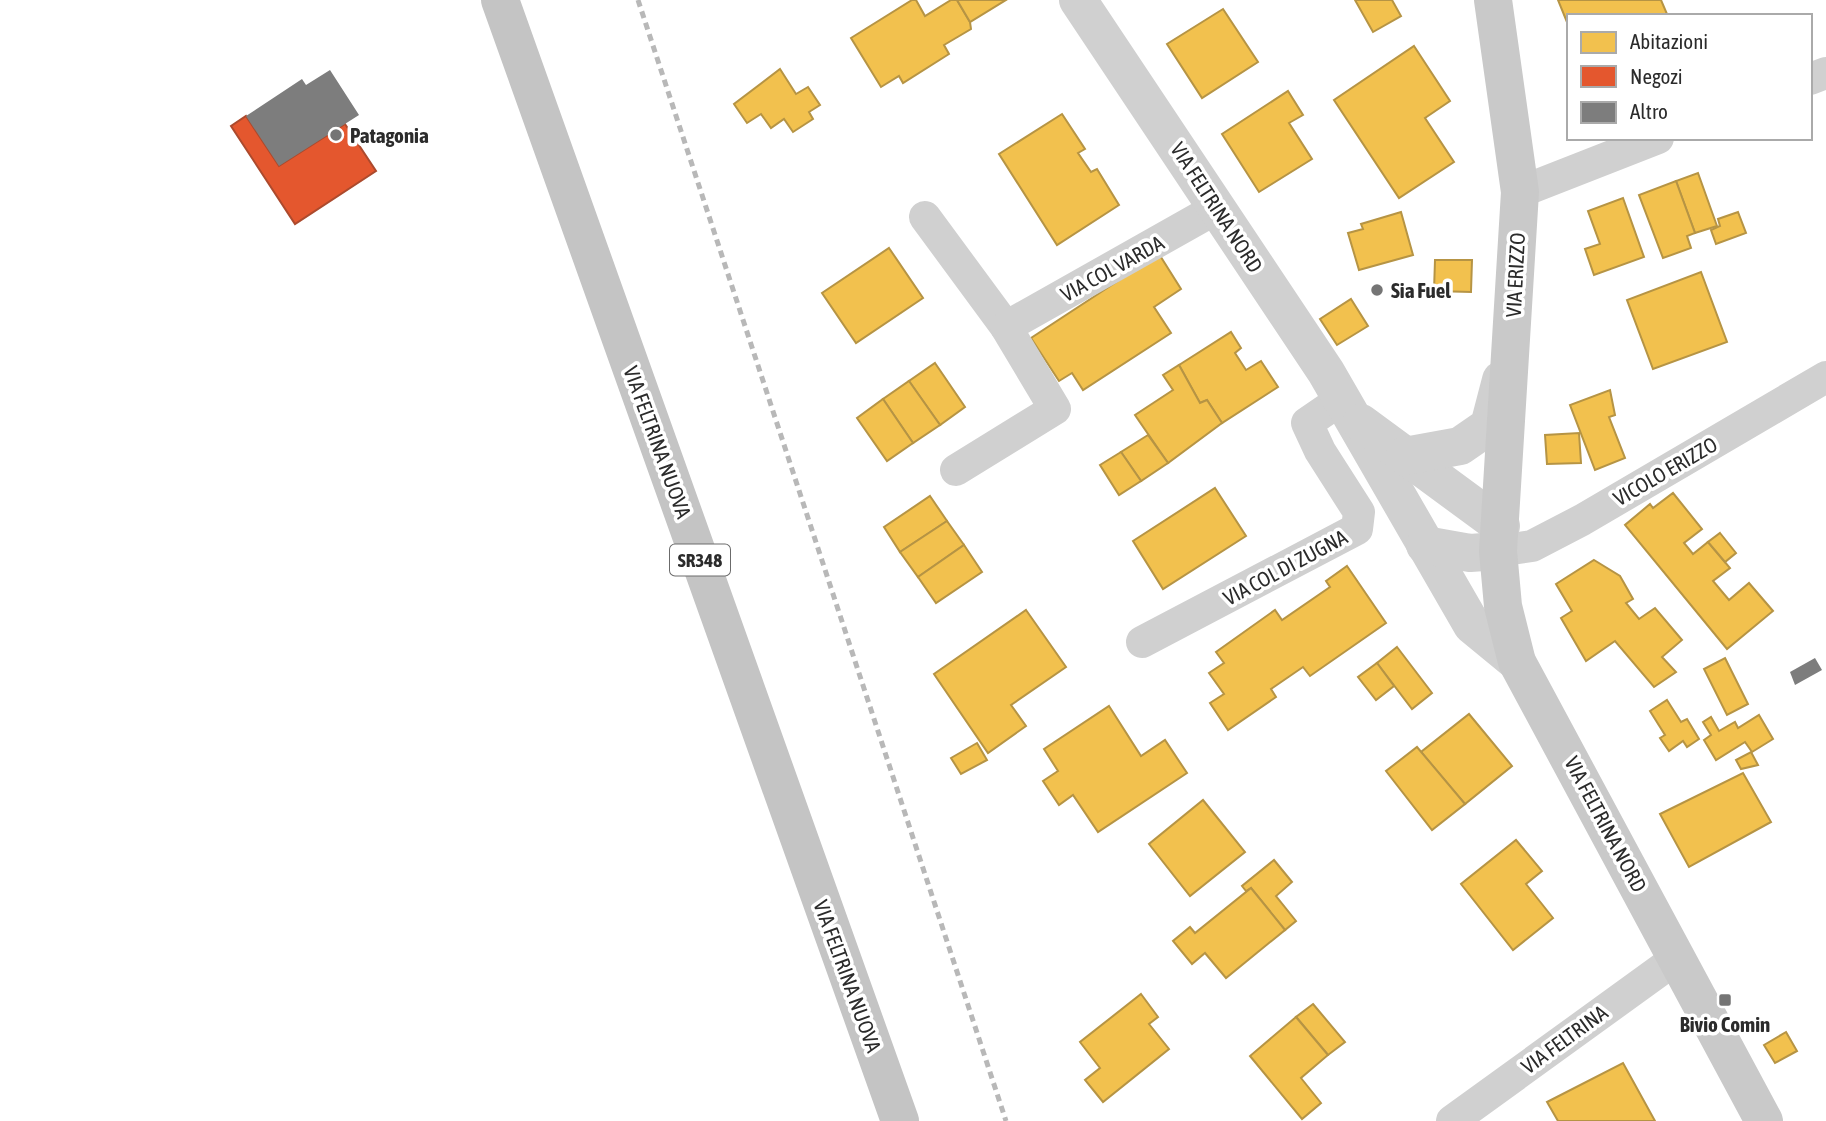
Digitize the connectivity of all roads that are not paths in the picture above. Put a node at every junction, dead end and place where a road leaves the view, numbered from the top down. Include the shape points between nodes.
1 (500, 0) edge
2 (1078, 0) edge
3 (1493, 0) edge
4 (1653, 140) edge
5 (1520, 192) junction
6 (1217, 208) junction
7 (925, 218) dead end
8 (1006, 327) junction
9 (1510, 346) junction
10 (1826, 377) edge
11 (1347, 408) junction
12 (1405, 456) junction
13 (956, 470) dead end
14 (1499, 538) junction
15 (1425, 545) junction
16 (1143, 642) dead end
17 (1517, 662) junction
18 (1676, 958) junction
19 (900, 1121) edge
20 (1452, 1121) edge
21 (1764, 1121) edge

1 - 19 main road, VIA FELTRINA NUOVA / SR348
2 - 6 street, VIA FELTRINA NORD
3 - 5 main road, VIA ERIZZO
4 - 5 street
5 - 9 main road, VIA ERIZZO
6 - 8 street, VIA COL VARDA
6 - 11 street, VIA FELTRINA NORD
7 - 8 street
8 - 13 street via 1055,409
9 - 12 street via 1489,426 1460,446
9 - 14 main road, VIA ERIZZO
10 - 14 street, VICOLO ERIZZO via 1532,546
11 - 12 street, VIA FELTRINA NORD
11 - 15 street, VIA FELTRINA NORD
11 - 16 street, VIA COL DI ZUGNA via 1307,423 1359,512 1357,530
12 - 14 street, VIA FELTRINA NORD
14 - 15 street via 1470,553
14 - 17 main road, VIA ERIZZO via 1503,606
15 - 17 street, VIA FELTRINA NORD via 1472,625
17 - 18 main road, VIA FELTRINA NORD
18 - 20 street, VIA FELTRINA
18 - 21 main road, VIA FELTRINA NORD

